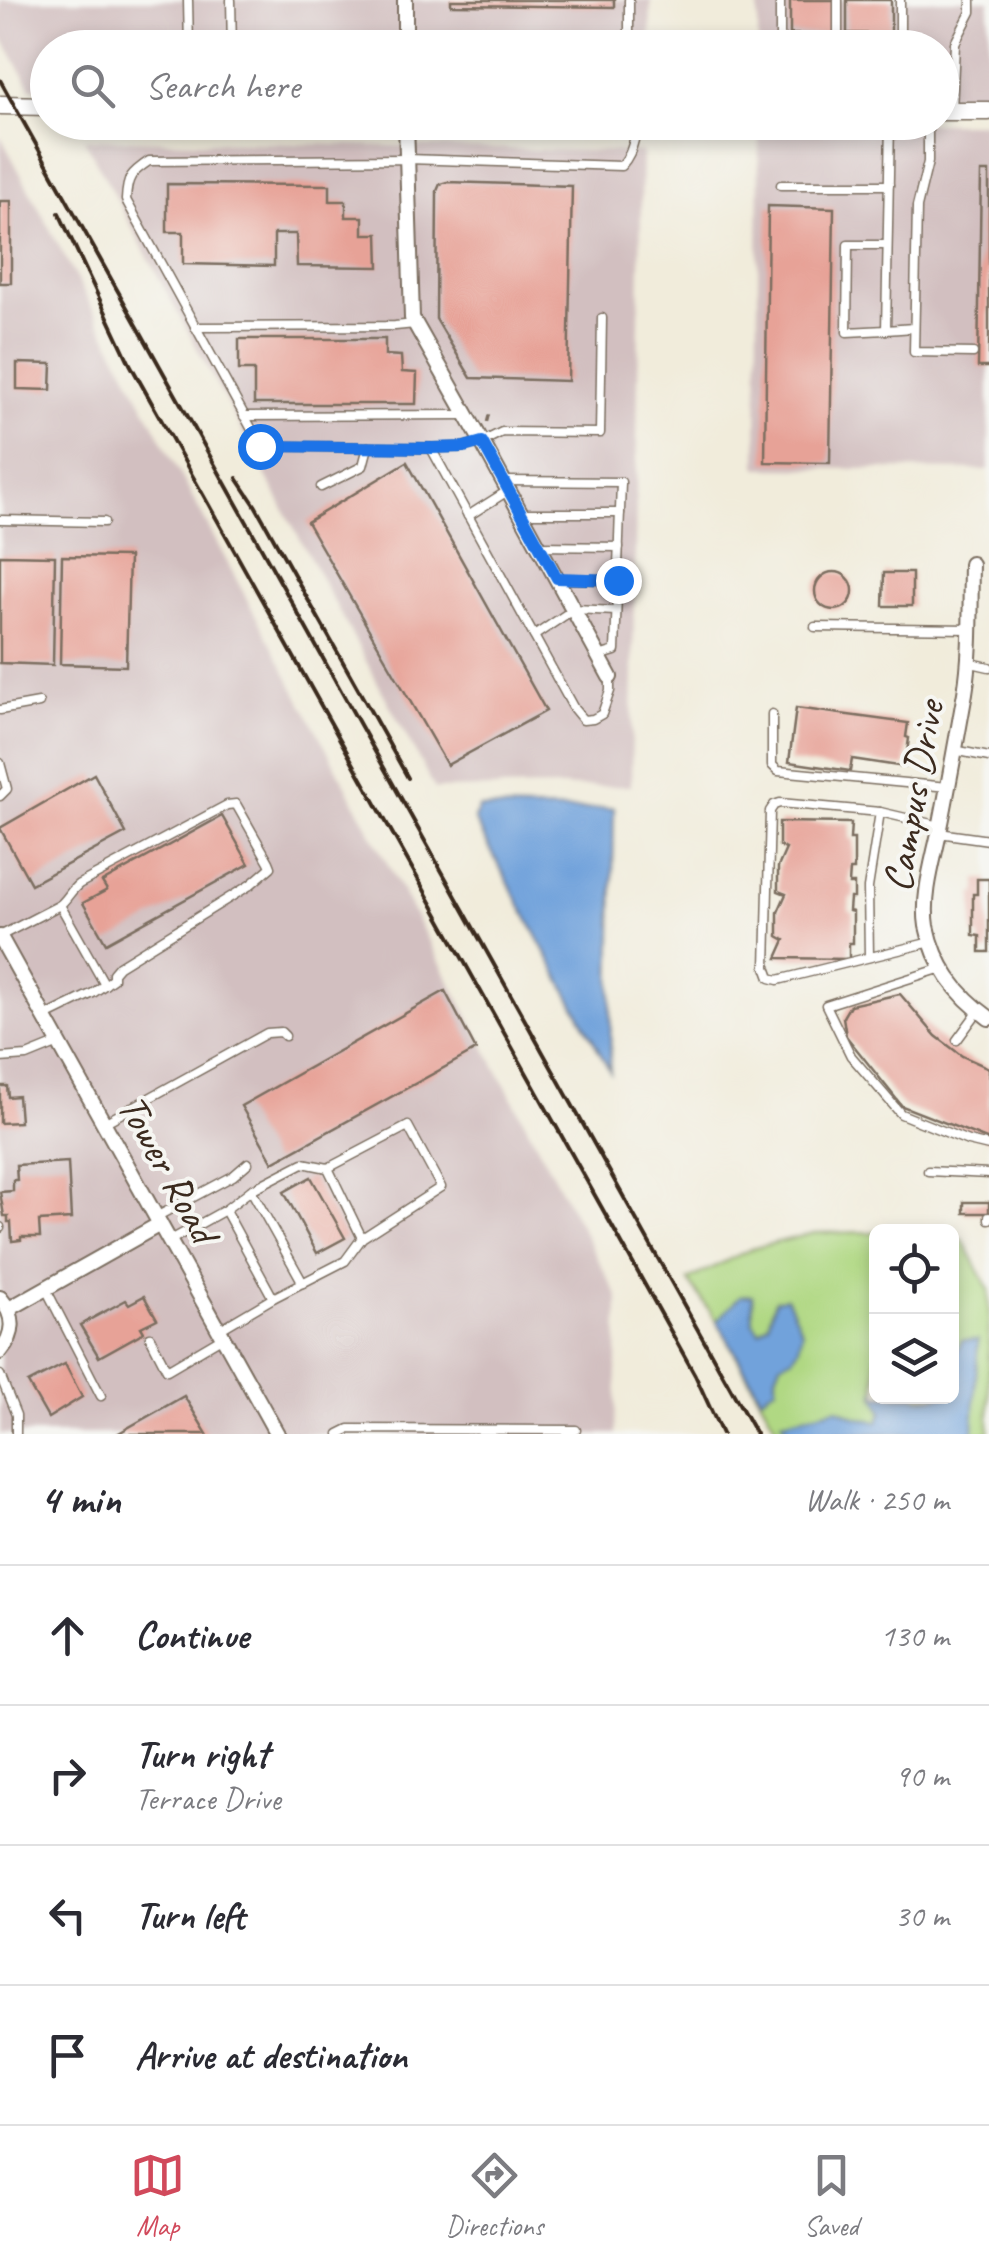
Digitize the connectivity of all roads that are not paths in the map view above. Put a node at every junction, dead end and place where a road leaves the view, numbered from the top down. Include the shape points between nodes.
1 (188, 0) edge
2 (230, 0) edge
3 (406, 0) edge
4 (629, 0) edge
5 (780, 0) edge
6 (838, 0) edge
7 (900, 0) edge
8 (971, 0) edge
9 (189, 30) edge
10 (231, 30) edge
11 (405, 30) edge
12 (629, 30) edge
13 (780, 30) edge
14 (838, 30) edge
15 (900, 30) edge
16 (959, 35) edge
17 (0, 105) edge
18 (30, 106) edge
19 (959, 111) edge
20 (989, 111) edge
21 (407, 140) edge
22 (634, 140) edge
23 (890, 140) edge
24 (928, 140) edge
25 (408, 159) junction
26 (782, 185) dead end
27 (889, 185) junction
28 (888, 244) junction
29 (602, 318) dead end
30 (416, 324) junction
31 (196, 327) junction
32 (914, 328) junction
33 (886, 330) junction
34 (973, 352) dead end
35 (468, 415) junction
36 (244, 416) junction
37 (482, 442) junction
38 (368, 447) junction
39 (432, 448) junction
40 (506, 486) junction
41 (321, 487) dead end
42 (521, 513) junction
43 (620, 513) junction
44 (468, 516) junction
45 (0, 520) edge
46 (104, 522) dead end
47 (540, 546) junction
48 (619, 547) junction
49 (971, 564) dead end
50 (557, 578) junction
51 (618, 580) junction
52 (574, 609) junction
53 (616, 611) junction
54 (815, 627) dead end
55 (970, 629) junction
56 (534, 636) junction
57 (599, 656) junction
58 (968, 662) junction
59 (989, 667) edge
60 (610, 677) joint
61 (39, 703) dead end
62 (0, 710) edge
63 (772, 714) dead end
64 (954, 750) junction
65 (989, 757) edge
66 (0, 763) edge
67 (948, 787) junction
68 (0, 796) edge
69 (880, 812) junction
70 (940, 829) junction
71 (989, 840) edge
72 (60, 904) junction
73 (0, 937) edge
74 (931, 942) junction
75 (869, 957) junction
76 (942, 968) junction
77 (104, 984) junction
78 (984, 1014) edge
79 (44, 1016) junction
80 (285, 1036) dead end
81 (957, 1040) dead end
82 (59, 1043) junction
83 (0, 1058) edge
84 (104, 1123) junction
85 (989, 1146) edge
86 (248, 1163) dead end
87 (328, 1168) junction
88 (928, 1171) dead end
89 (989, 1174) edge
90 (251, 1190) junction
91 (226, 1210) junction
92 (158, 1221) junction
93 (362, 1238) junction
94 (170, 1241) junction
95 (303, 1283) junction
96 (46, 1288) junction
97 (273, 1298) junction
98 (5, 1304) edge
99 (221, 1333) junction
100 (150, 1338) dead end
101 (0, 1352) edge
102 (0, 1375) edge
103 (101, 1396) dead end
104 (576, 1430) dead end
105 (16, 1434) edge
106 (278, 1434) edge
107 (339, 1434) edge

1 - 9 lane
2 - 10 lane
3 - 11 street
4 - 12 lane
5 - 13 lane
6 - 14 lane
7 - 15 lane
8 - 16 lane
17 - 18 street
19 - 20 street
21 - 25 street
22 - 25 lane via 622,166
23 - 27 lane
24 - 32 lane via 917,207
25 - 30 street
25 - 31 lane via 149,161 133,172 126,200
26 - 27 lane
27 - 28 lane
28 - 33 lane
28 - 33 lane via 848,245 848,332
29 - 37 lane via 600,433 502,432
30 - 31 lane
30 - 35 street
31 - 36 lane
32 - 33 lane
32 - 34 lane via 914,352
35 - 36 lane
35 - 37 street
36 - 38 lane via 260,446
37 - 39 lane
37 - 40 street
38 - 39 lane
38 - 41 lane via 363,466
39 - 44 lane
40 - 42 street
40 - 43 lane via 621,482
40 - 44 lane
42 - 43 lane
42 - 47 street
43 - 48 lane
44 - 56 lane
45 - 46 lane
47 - 48 lane
47 - 50 street
48 - 51 lane
49 - 55 street, Campus Drive
50 - 51 lane
50 - 52 street
51 - 53 lane
52 - 53 lane
52 - 56 lane
52 - 57 street
53 - 57 lane via 615,651
54 - 55 lane
55 - 58 street, Campus Drive
56 - 60 lane via 584,720 602,714
57 - 60 street
58 - 59 lane
58 - 64 street, Campus Drive
61 - 62 lane
63 - 67 lane via 772,766 778,771
64 - 65 lane
64 - 67 street, Campus Drive
66 - 68 lane via 7,789
67 - 70 street, Campus Drive
69 - 70 lane
69 - 75 lane via 868,888
69 - 75 lane via 780,803 770,811 770,978
70 - 71 lane
70 - 74 street, Campus Drive via 926,910
72 - 73 lane
72 - 77 lane
72 - 77 lane via 79,884 232,804 269,862 250,885 119,966
73 - 79 street, Tower Road
74 - 75 lane
74 - 76 street, Campus Drive
76 - 78 street, Campus Drive
76 - 85 lane via 826,1005 851,1056 901,1114
77 - 79 lane
78 - 81 lane
79 - 82 street, Tower Road
80 - 84 lane via 267,1033
82 - 83 lane
82 - 84 street, Tower Road
84 - 92 street, Tower Road
86 - 92 lane
87 - 90 lane via 303,1163
87 - 93 lane
87 - 93 lane via 408,1126 440,1187
88 - 89 lane
90 - 91 lane
90 - 95 lane
91 - 94 lane
91 - 97 lane
92 - 94 street, Tower Road
92 - 96 street
93 - 95 lane via 345,1260
94 - 99 street, Tower Road
95 - 97 lane
96 - 98 street
96 - 103 lane
97 - 99 lane
98 - 101 street via 12,1332
99 - 100 lane via 167,1370
99 - 106 street, Tower Road
102 - 105 lane via 16,1414
104 - 107 lane

